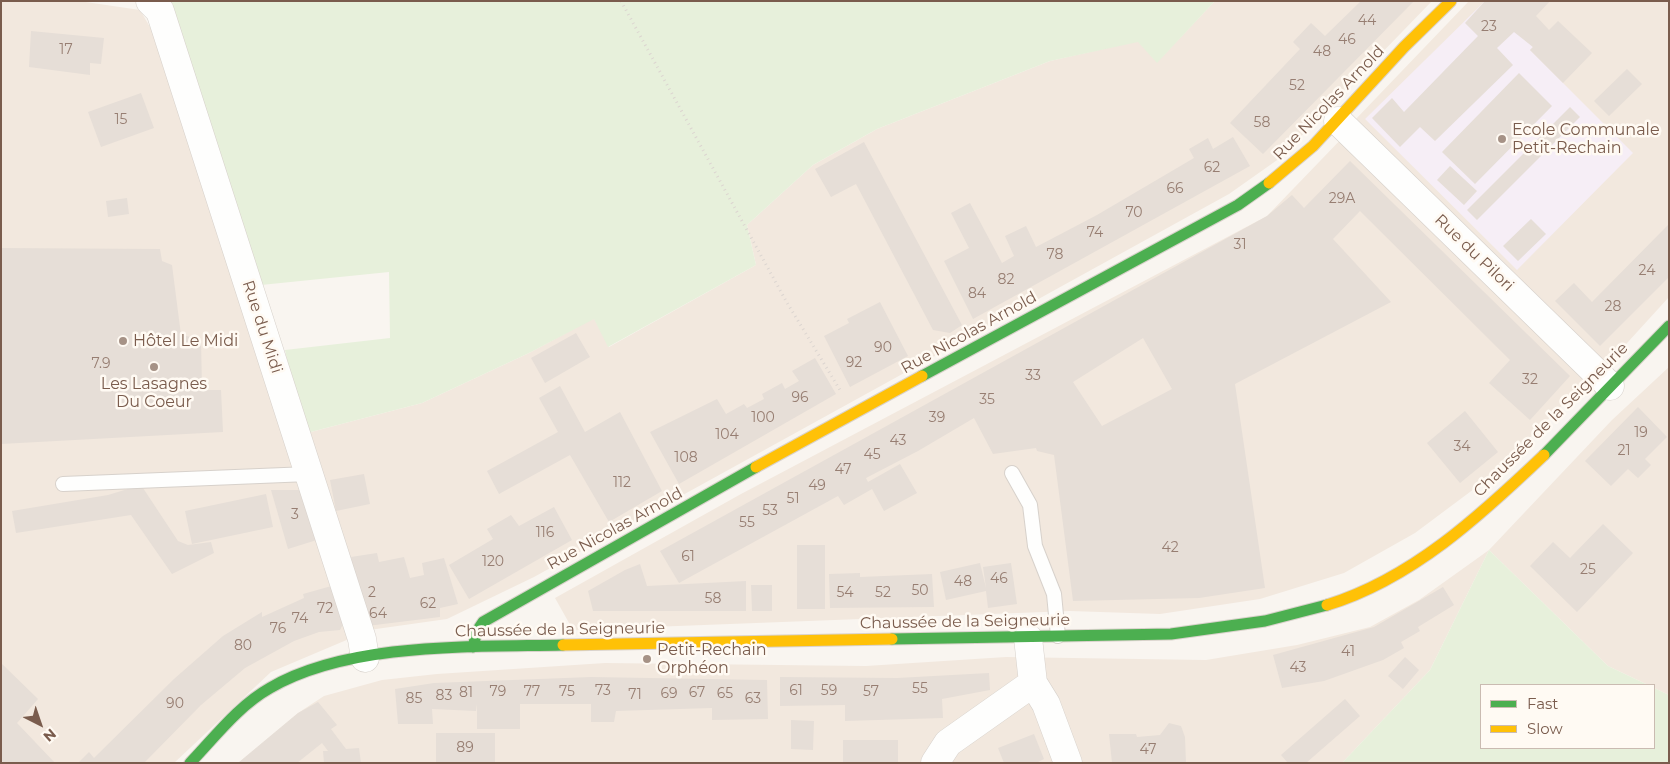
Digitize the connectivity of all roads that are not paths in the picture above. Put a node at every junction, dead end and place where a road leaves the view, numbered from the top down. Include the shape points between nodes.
1 (150, 1) edge
2 (1451, 1) edge
3 (1338, 121) junction
4 (1669, 326) edge
5 (1610, 386) junction
6 (1012, 473) dead end
7 (310, 474) junction
8 (63, 484) dead end
9 (1058, 636) junction
10 (1028, 638) junction
11 (473, 647) junction
12 (365, 658) junction
13 (1033, 683) junction
14 (190, 763) edge
15 (935, 763) edge
16 (1068, 763) edge

1 - 7 street, Rue du Midi via 160,11
2 - 3 main road, Rue Nicolas Arnold via 1404,47
3 - 5 street, Rue du Pilori
3 - 11 main road, Rue Nicolas Arnold via 1280,176 1238,205 854,414 483,622
4 - 5 main road, Chaussée de la Seigneurie
5 - 9 main road, Chaussée de la Seigneurie via 1507,490 1470,521 1393,576 1357,595 1322,607 1215,629 1171,634
6 - 9 lane via 1030,505 1035,546 1054,594
7 - 8 lane
7 - 12 street, Rue du Midi via 362,639
9 - 10 main road, Chaussée de la Seigneurie
10 - 11 main road, Chaussée de la Seigneurie
10 - 13 street
11 - 12 main road, Chaussée de la Seigneurie
12 - 14 main road, Chaussée de la Seigneurie via 324,667 276,685 247,704
13 - 15 street via 948,743
13 - 16 street via 1046,704

